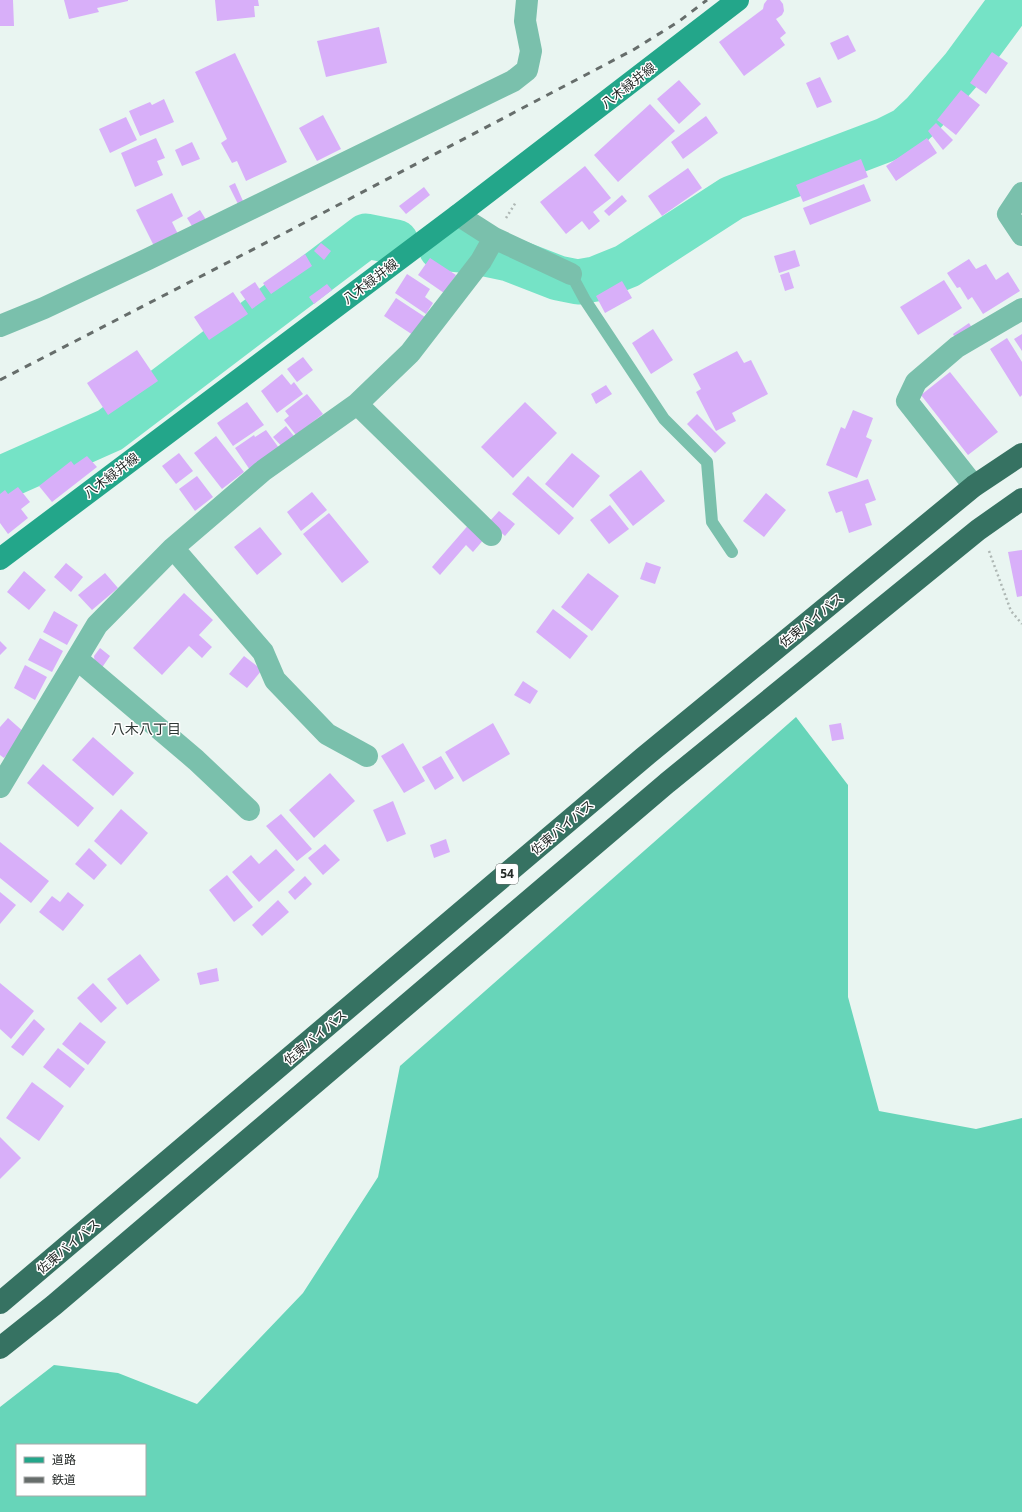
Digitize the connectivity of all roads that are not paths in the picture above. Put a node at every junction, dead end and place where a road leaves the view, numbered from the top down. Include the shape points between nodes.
1 (527, 0) edge
2 (738, 0) edge
3 (1022, 193) edge
4 (458, 216) junction
5 (1022, 235) edge
6 (488, 248) junction
7 (575, 282) joint
8 (1022, 309) edge
9 (0, 326) edge
10 (357, 404) junction
11 (1022, 454) edge
12 (974, 486) junction
13 (1022, 499) edge
14 (491, 535) dead end
15 (173, 548) junction
16 (732, 552) dead end
17 (0, 559) edge
18 (76, 659) junction
19 (367, 756) dead end
20 (0, 786) edge
21 (249, 810) dead end
22 (0, 1303) edge
23 (0, 1348) edge

1 - 9 street via 525,21 531,51 527,70 513,81 141,262
2 - 4 main road, 八木緑井線
3 - 5 street via 1008,214
4 - 6 street
4 - 17 main road, 八木緑井線
6 - 7 street
6 - 10 street via 410,353
7 - 16 lane via 664,419 707,462 712,522
8 - 12 street via 958,347 916,382 907,401
10 - 14 street
10 - 15 street via 264,470
11 - 12 highway, 佐東バイパス / 54
12 - 22 highway, 佐東バイパス / 54 via 643,758
13 - 23 highway, 54 via 978,530 666,783 54,1305
15 - 18 street via 97,625
15 - 19 street via 262,652 274,680 327,734
18 - 20 street
18 - 21 street via 196,760

